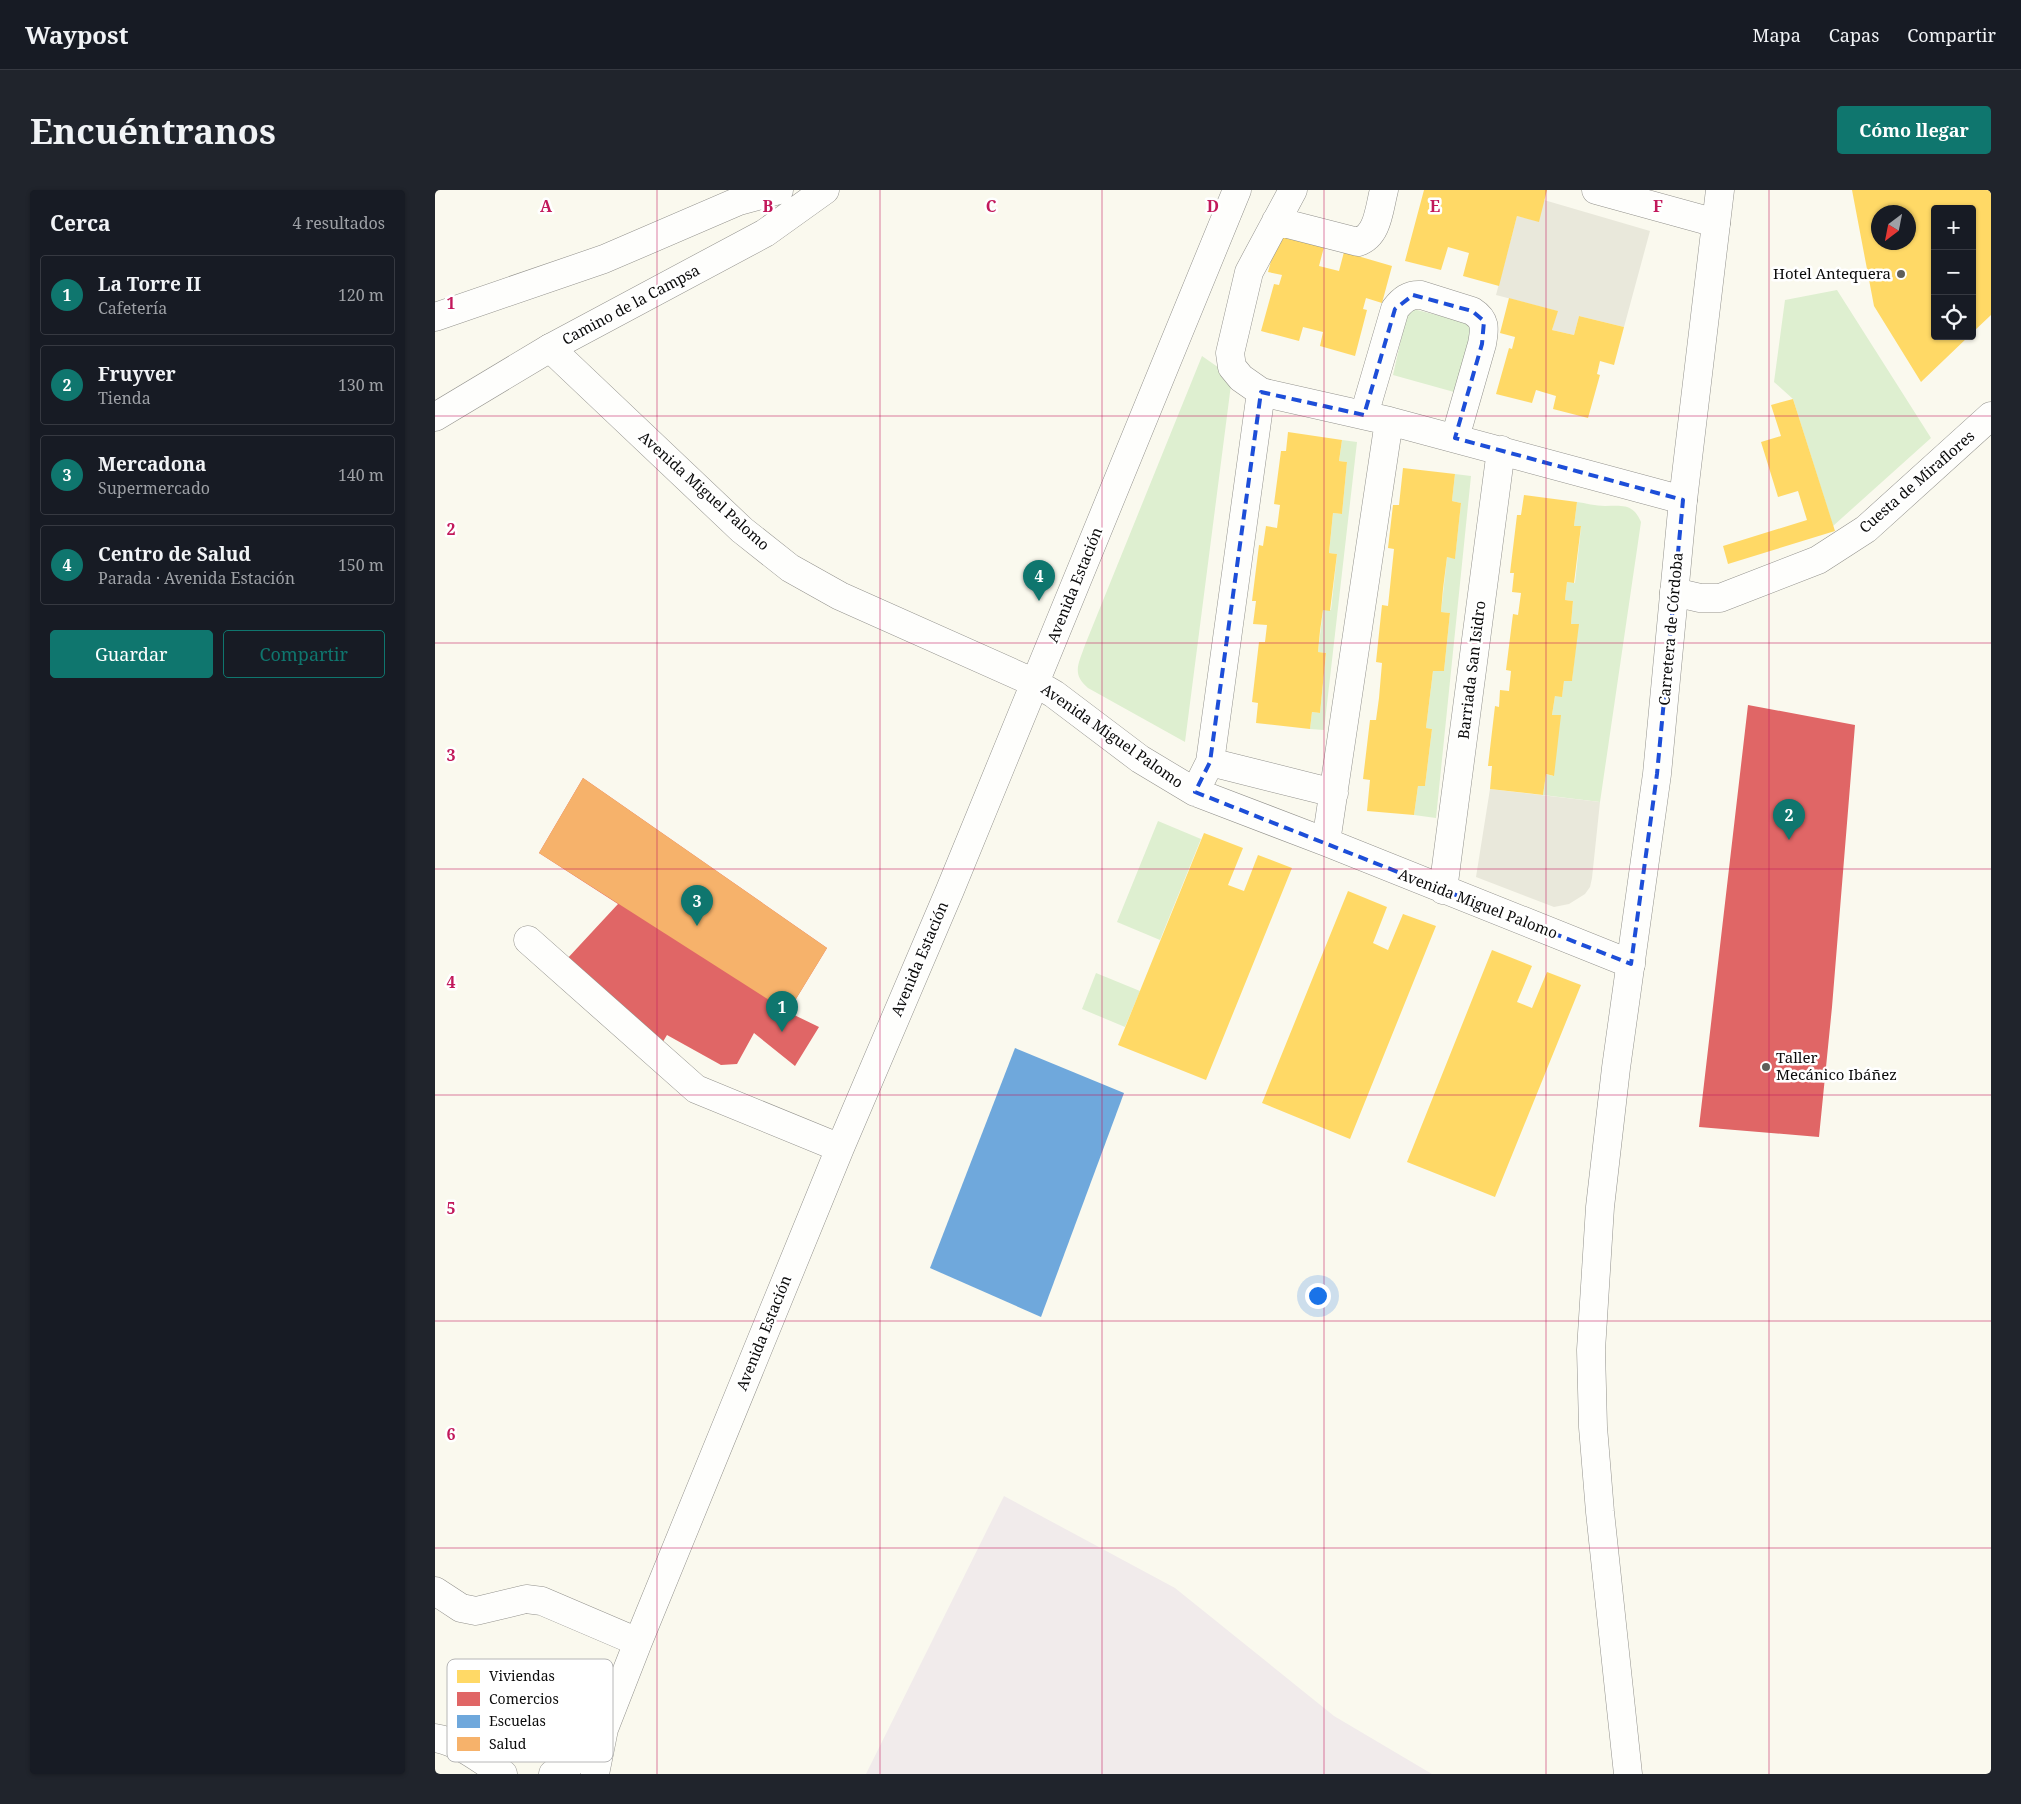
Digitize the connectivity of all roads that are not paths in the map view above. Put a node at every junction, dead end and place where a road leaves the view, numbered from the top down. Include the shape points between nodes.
1 (779, 190) edge
2 (825, 190) edge
3 (1237, 190) edge
4 (1293, 190) edge
5 (1384, 190) edge
6 (1596, 190) edge
7 (1720, 190) edge
8 (1276, 221) junction
9 (1716, 223) junction
10 (435, 317) edge
11 (550, 348) junction
12 (1261, 392) junction
13 (435, 416) edge
14 (1991, 416) edge
15 (1377, 418) junction
16 (1455, 438) junction
17 (1501, 450) junction
18 (1683, 500) junction
19 (1674, 592) junction
20 (1035, 683) junction
21 (1210, 762) junction
22 (1195, 792) junction
23 (1333, 793) junction
24 (1326, 842) junction
25 (1443, 890) junction
26 (528, 940) dead end
27 (1631, 964) junction
28 (840, 1148) junction
29 (435, 1591) edge
30 (638, 1642) junction
31 (613, 1706) edge
32 (484, 1762) edge
33 (572, 1762) edge
34 (503, 1774) edge
35 (553, 1774) edge
36 (1628, 1774) edge

1 - 10 street via 739,200 605,259
2 - 11 street, Camino de la Campsa via 765,233
3 - 20 street, Avenida Estación
4 - 8 street
5 - 8 street via 1374,228 1365,240 1358,242
6 - 9 street
7 - 9 street, Carretera de Córdoba
8 - 12 street via 1249,272 1230,353 1232,367
9 - 18 street, Carretera de Córdoba
11 - 13 street, Camino de la Campsa
11 - 20 street, Avenida Miguel Palomo via 742,530 791,568 840,596
12 - 15 street
12 - 21 street
14 - 19 street, Cuesta de Miraflores via 1866,529 1818,560 1719,598 1700,598
15 - 16 street
15 - 16 street via 1395,309 1413,294 1421,295 1472,311 1484,321 1482,344
15 - 23 street
16 - 17 street
17 - 18 street
17 - 25 street, Barriada San Isidro
18 - 19 street, Carretera de Córdoba
19 - 27 street, Carretera de Córdoba via 1657,774
20 - 22 street, Avenida Miguel Palomo via 1140,759
20 - 28 street, Avenida Estación
21 - 22 street
21 - 23 street
22 - 24 street, Avenida Miguel Palomo
23 - 24 street
24 - 25 street, Avenida Miguel Palomo
25 - 27 street, Avenida Miguel Palomo
26 - 28 street via 695,1089
27 - 36 street, Carretera de Córdoba via 1600,1207 1591,1350 1599,1512
28 - 30 street, Avenida Estación
29 - 30 street via 461,1608 477,1611 526,1599 542,1601
30 - 31 street, Avenida Estación
32 - 34 street
33 - 35 street

